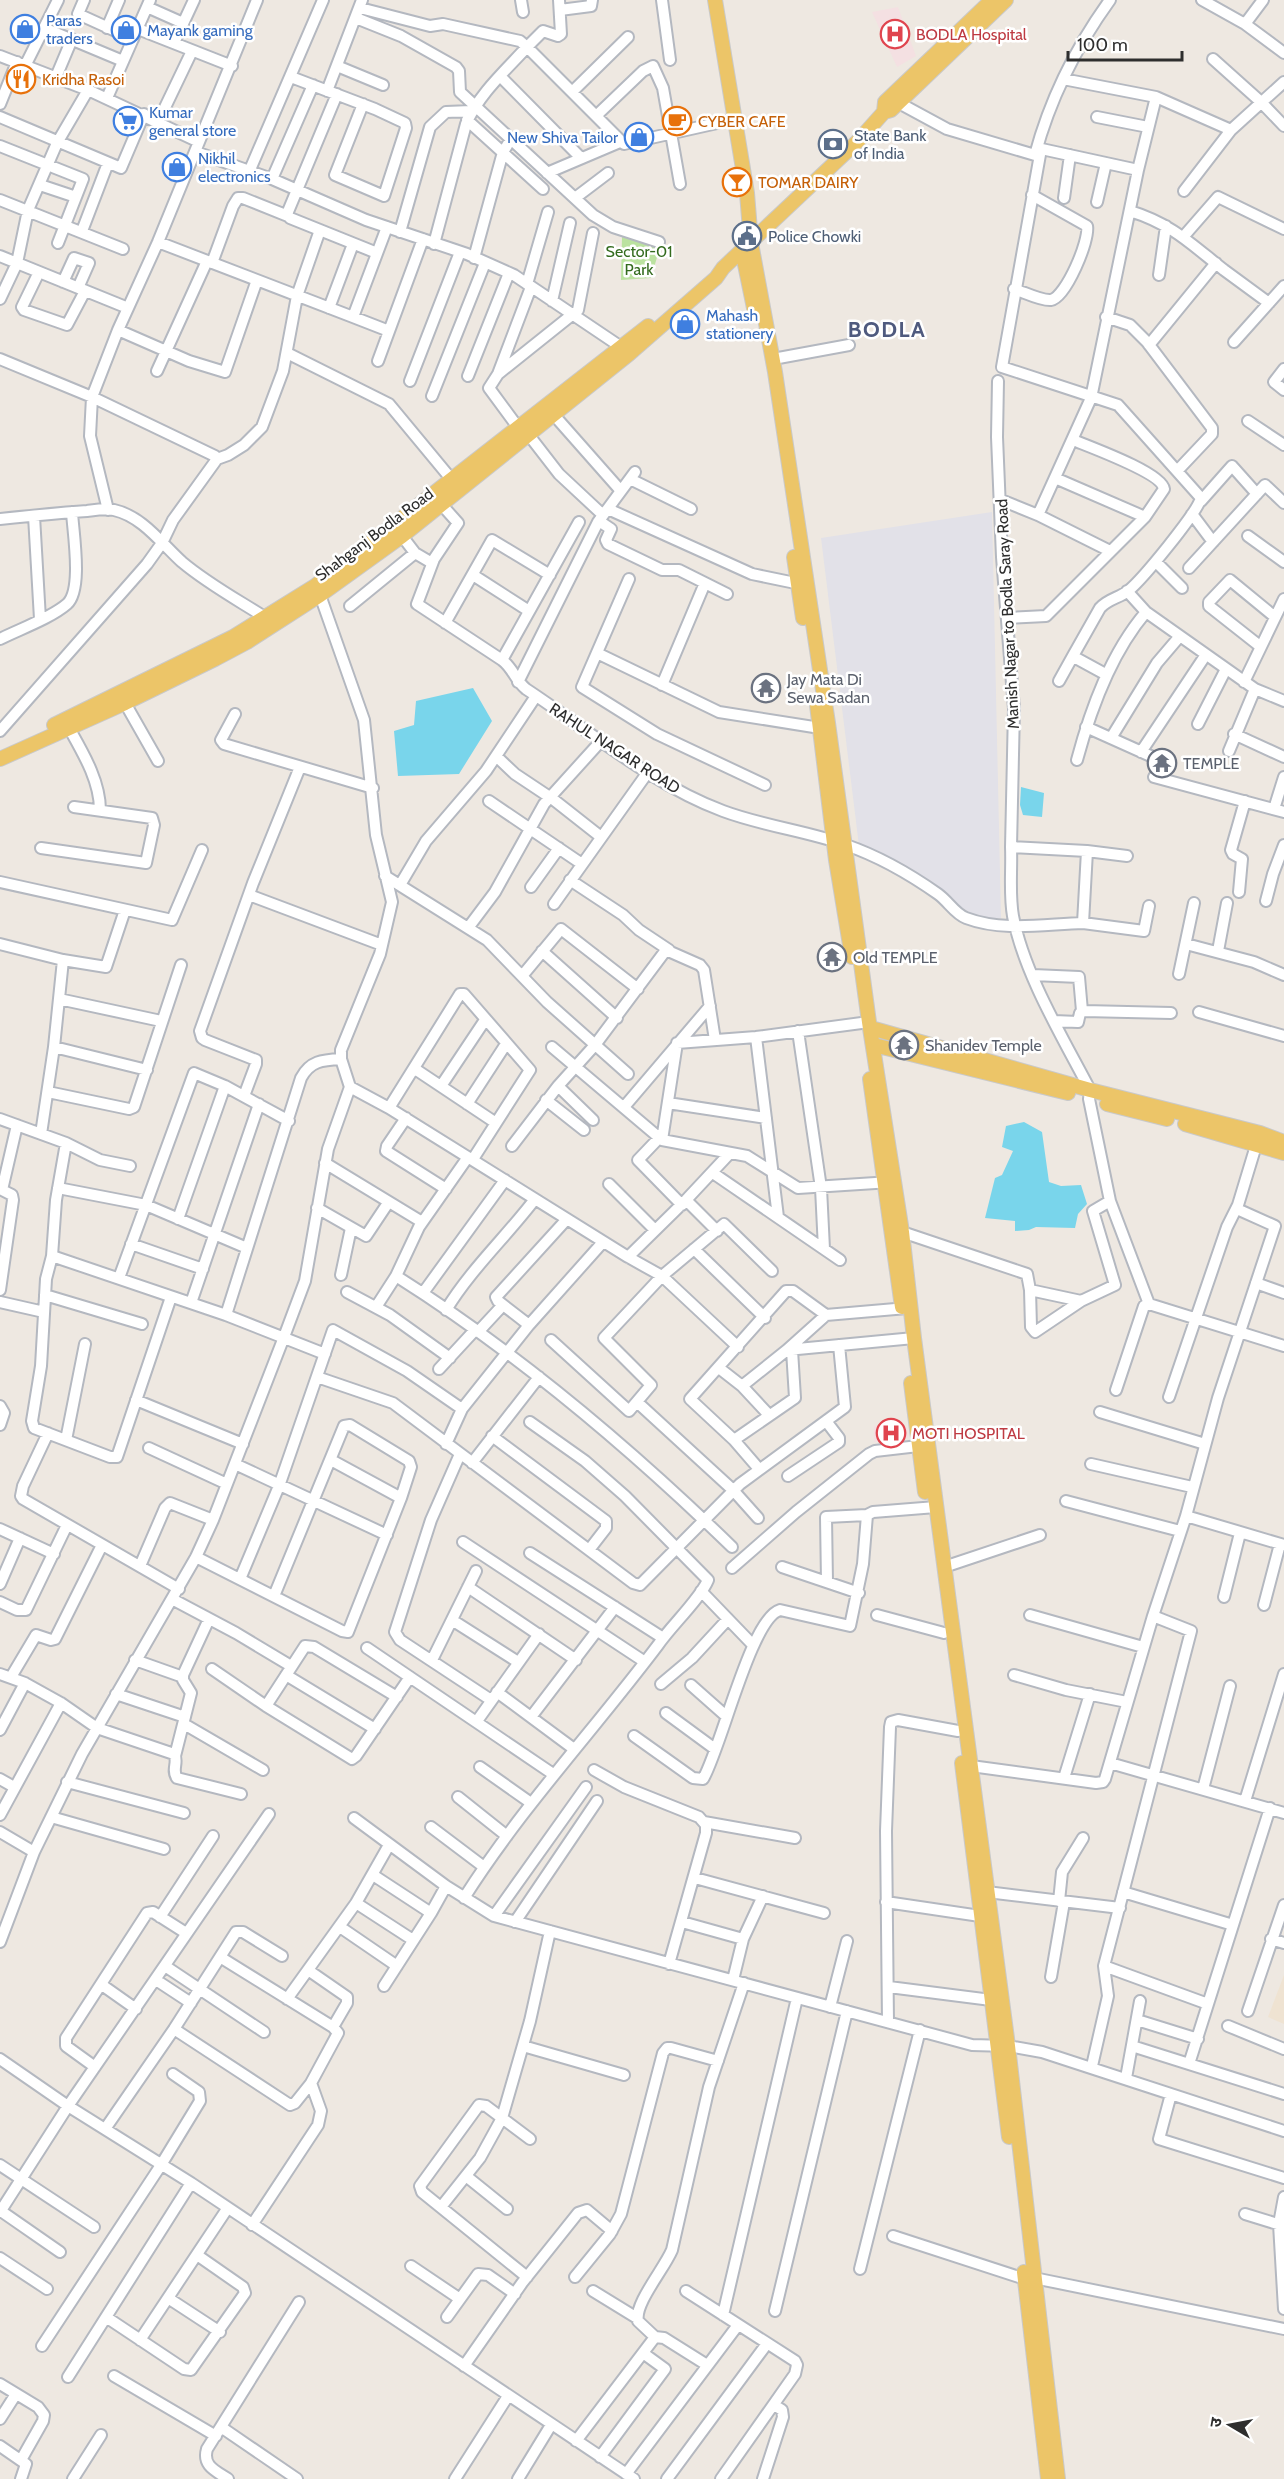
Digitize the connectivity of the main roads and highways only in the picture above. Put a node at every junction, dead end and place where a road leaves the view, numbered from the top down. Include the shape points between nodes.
1 (715, 0) edge
2 (992, 0) edge
3 (1006, 0) edge
4 (884, 112) junction
5 (747, 246) junction
6 (626, 350) junction
7 (522, 430) junction
8 (494, 453) junction
9 (802, 585) junction
10 (0, 750) edge
11 (0, 759) edge
12 (840, 843) junction
13 (868, 1025) junction
14 (874, 1045) junction
15 (1089, 1095) junction
16 (1258, 1139) junction
17 (1284, 1142) edge
18 (1284, 1153) edge
19 (889, 1182) junction
20 (906, 1308) junction
21 (932, 1507) junction
22 (995, 2001) junction
23 (1044, 2404) junction
24 (1048, 2479) edge
25 (1058, 2479) edge

1 - 5 main road via 747,192
2 - 4 main road via 885,102
3 - 4 main road, Shahganj Bodla Road via 899,103
4 - 5 main road, Shahganj Bodla Road
5 - 6 main road, Shahganj Bodla Road via 716,278
5 - 9 main road
5 - 9 main road via 773,359
6 - 7 main road, Shahganj Bodla Road
6 - 7 main road, Shahganj Bodla Road via 553,414
7 - 8 main road, Shahganj Bodla Road
8 - 10 main road, Shahganj Bodla Road via 452,480 328,577 266,618 205,652
8 - 11 main road, Shahganj Bodla Road via 402,536 247,642
9 - 12 main road
9 - 12 main road via 820,728
12 - 13 main road
13 - 14 main road
13 - 15 main road
13 - 19 main road
14 - 15 main road
14 - 19 main road
15 - 16 main road
16 - 17 main road
16 - 18 main road
19 - 20 main road
19 - 20 main road via 902,1232
20 - 21 main road
21 - 22 main road via 980,1916
21 - 22 main road via 971,1766 987,1892
22 - 23 main road
23 - 24 main road
23 - 25 main road

